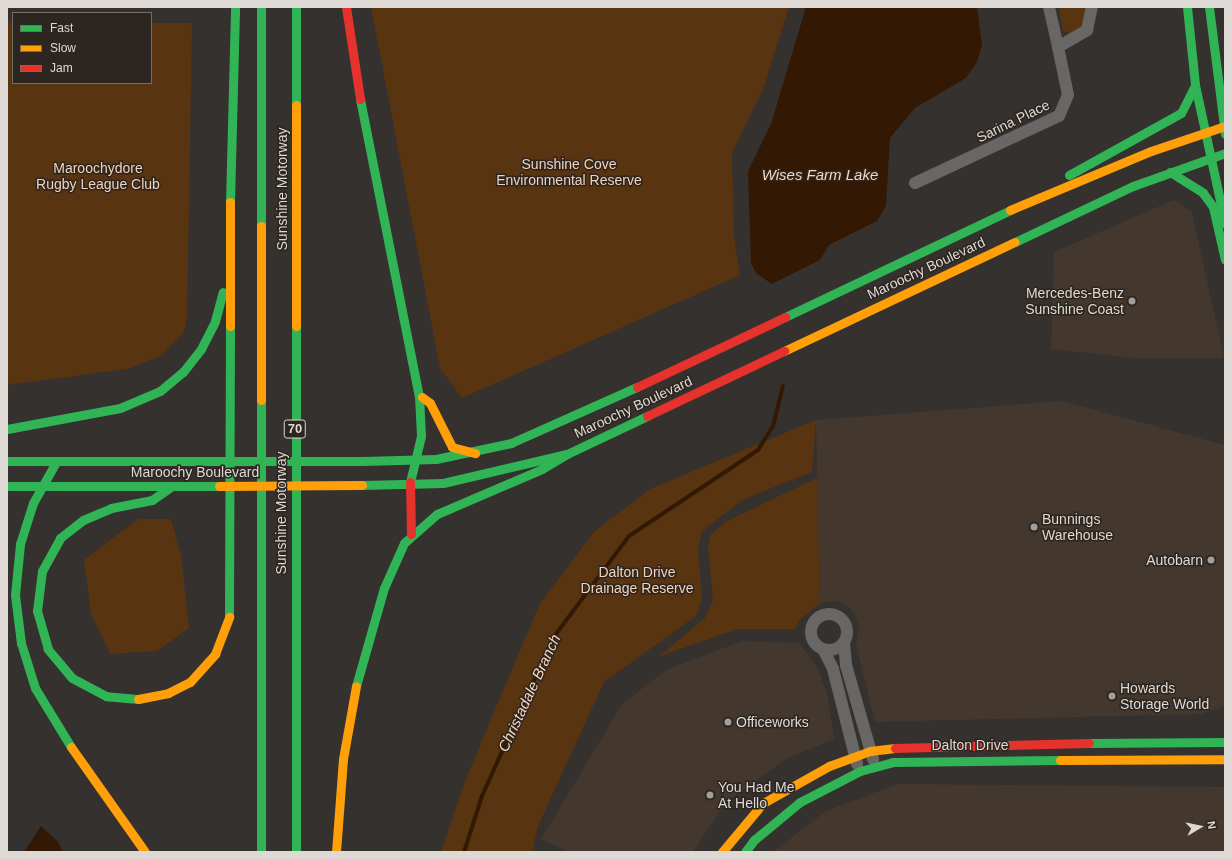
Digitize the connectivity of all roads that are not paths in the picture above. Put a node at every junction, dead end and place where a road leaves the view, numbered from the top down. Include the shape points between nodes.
1 (235, 7) edge
2 (262, 7) edge
3 (296, 7) edge
4 (346, 7) edge
5 (1049, 7) edge
6 (1092, 7) edge
7 (1187, 7) edge
8 (1209, 7) edge
9 (1058, 47) junction
10 (1212, 50) junction
11 (1225, 66) edge
12 (1195, 85) junction
13 (1225, 129) edge
14 (1205, 133) junction
15 (1225, 153) edge
16 (1212, 158) junction
17 (1170, 172) junction
18 (915, 183) dead end
19 (999, 214) junction
20 (1225, 224) edge
21 (231, 255) junction
22 (1225, 260) edge
23 (419, 396) junction
24 (7, 429) edge
25 (475, 453) junction
26 (567, 454) junction
27 (416, 460) junction
28 (7, 461) edge
29 (56, 462) junction
30 (409, 484) junction
31 (7, 486) edge
32 (42, 486) junction
33 (172, 486) junction
34 (411, 534) junction
35 (7, 581) edge
36 (15, 595) junction
37 (844, 642) junction
38 (823, 649) junction
39 (1225, 742) edge
40 (870, 751) junction
41 (854, 755) junction
42 (1225, 759) edge
43 (876, 766) junction
44 (860, 771) junction
45 (145, 852) edge
46 (261, 852) edge
47 (296, 852) edge
48 (336, 852) edge
49 (722, 852) edge
50 (744, 852) edge

1 - 21 main road
2 - 46 main road, Sunshine Motorway
3 - 47 main road, Sunshine Motorway / 70
4 - 23 main road via 370,162
5 - 9 street, Sarina Place
6 - 9 street via 1087,30
7 - 12 main road
8 - 10 main road
9 - 18 street, Sarina Place via 1068,95 1062,113
10 - 11 main road
10 - 13 main road
12 - 14 main road
12 - 19 main road via 1181,113
13 - 14 main road, Maroochy Boulevard
14 - 16 main road
14 - 19 main road, Maroochy Boulevard via 1151,151
15 - 16 main road, Maroochy Boulevard
16 - 17 main road, Maroochy Boulevard
16 - 20 main road
17 - 22 main road via 1203,193 1213,208
17 - 26 main road, Maroochy Boulevard via 1133,186
19 - 25 main road, Maroochy Boulevard via 638,387 511,443
21 - 24 main road via 220,306 209,335 194,360 172,382 147,398 120,408
21 - 33 main road via 230,596 226,631 208,664 179,688 144,699 106,696 72,678 48,649 37,611 42,571 60,538 82,520 111,508 152,500
23 - 25 main road via 430,403 452,447
23 - 27 main road via 421,436
25 - 27 main road, Maroochy Boulevard
26 - 30 main road, Maroochy Boulevard via 480,477
26 - 34 main road via 542,469 437,514
27 - 29 main road, Maroochy Boulevard, bridge
27 - 30 main road
28 - 29 main road, Maroochy Boulevard
29 - 32 main road
30 - 33 main road, Maroochy Boulevard, bridge
30 - 34 main road
31 - 32 main road, Maroochy Boulevard
32 - 33 main road, Maroochy Boulevard
32 - 36 main road via 20,544
34 - 48 main road via 396,559 374,619 354,692 343,759
35 - 36 main road
36 - 45 main road via 21,643 35,688 54,723
37 - 38 street via 838,648
37 - 38 street via 847,633 844,622 835,615 824,615 815,622 811,632 815,644
37 - 40 street via 846,665
38 - 41 street via 833,669
39 - 40 main road, Dalton Drive via 891,747
40 - 41 main road, Dalton Drive
40 - 43 street
41 - 44 street
41 - 49 main road, Dalton Drive via 836,762 763,803
42 - 43 main road, Dalton Drive via 953,758 911,760
43 - 44 main road, Dalton Drive
44 - 50 main road, Dalton Drive via 800,802 754,840

